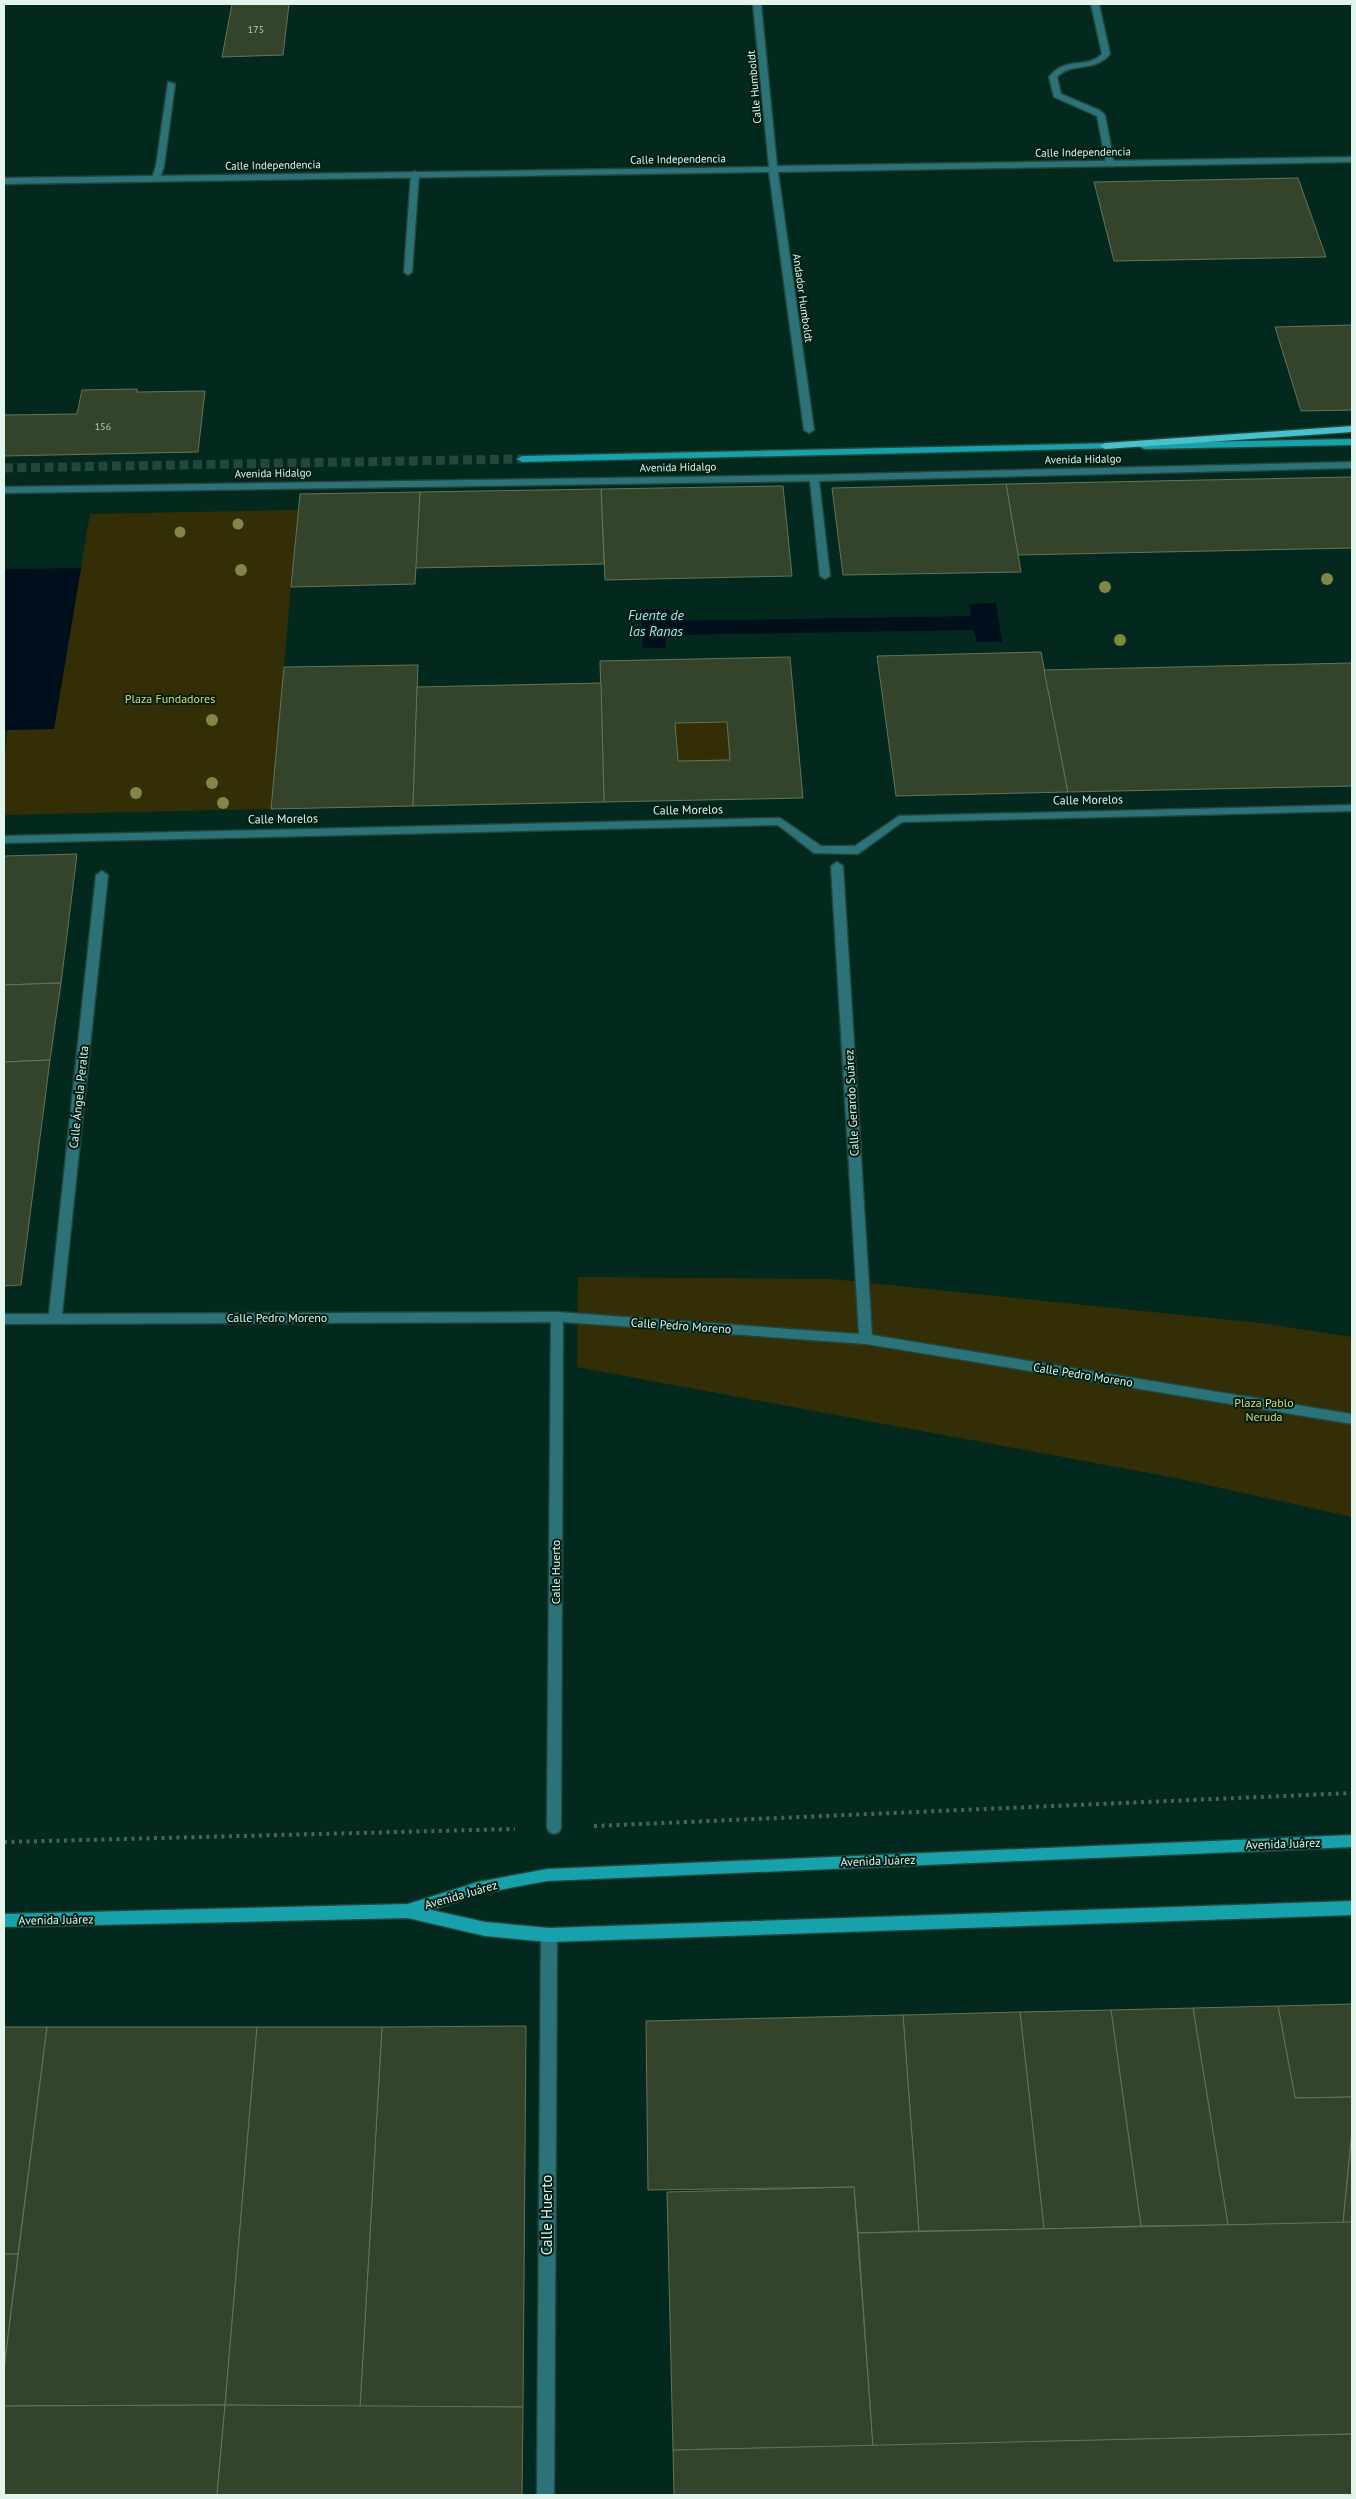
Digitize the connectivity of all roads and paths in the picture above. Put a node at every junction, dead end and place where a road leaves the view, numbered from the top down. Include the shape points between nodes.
1 (758, 4) edge
2 (1095, 4) edge
3 (171, 84) dead end
4 (1352, 160) edge
5 (1110, 163) junction
6 (773, 169) junction
7 (415, 174) junction
8 (156, 178) junction
9 (4, 181) edge
10 (408, 272) dead end
11 (1352, 429) edge
12 (809, 430) dead end
13 (1352, 442) edge
14 (1106, 446) junction
15 (522, 459) tunnel mouth
16 (1352, 465) edge
17 (814, 478) junction
18 (4, 490) edge
19 (825, 576) dead end
20 (1352, 808) edge
21 (4, 840) edge
22 (837, 866) dead end
23 (102, 875) dead end
24 (557, 1317) junction
25 (55, 1318) junction
26 (4, 1319) edge
27 (866, 1340) junction
28 (1352, 1419) edge
29 (1352, 1793) edge
30 (554, 1828) junction
31 (1352, 1841) edge
32 (4, 1842) edge
33 (1352, 1908) edge
34 (408, 1911) junction
35 (4, 1921) edge
36 (549, 1935) junction
37 (545, 2495) edge

1 - 6 street, Calle Humboldt
2 - 5 street via 1106,54 1098,62 1062,68 1053,77 1056,95 1101,115
3 - 8 street
4 - 5 street, Calle Independencia
5 - 6 street, Calle Independencia
6 - 7 street, Calle Independencia
6 - 12 street, Andador Humboldt
7 - 8 street, Calle Independencia
7 - 10 street
8 - 9 street, Calle Independencia
11 - 14 main road
13 - 14 main road, Avenida Hidalgo
14 - 15 main road, Avenida Hidalgo
16 - 17 street, Avenida Hidalgo
17 - 18 street, Avenida Hidalgo
17 - 19 street
20 - 21 street, Calle Morelos via 899,819 858,850 818,850 780,822
22 - 27 street, Calle Gerardo Suárez
23 - 25 street, Calle Ángela Peralta
24 - 25 street, Calle Pedro Moreno
24 - 27 street, Calle Pedro Moreno
24 - 30 street, Calle Huerto
25 - 26 street, Calle Pedro Moreno
27 - 28 street, Calle Pedro Moreno
29 - 30 path
30 - 32 path
31 - 34 main road, Avenida Juárez via 548,1875 478,1888
33 - 36 main road, Avenida Juárez
34 - 35 main road, Avenida Juárez
34 - 36 main road, Avenida Juárez via 485,1929
36 - 37 street, Calle Huerto

